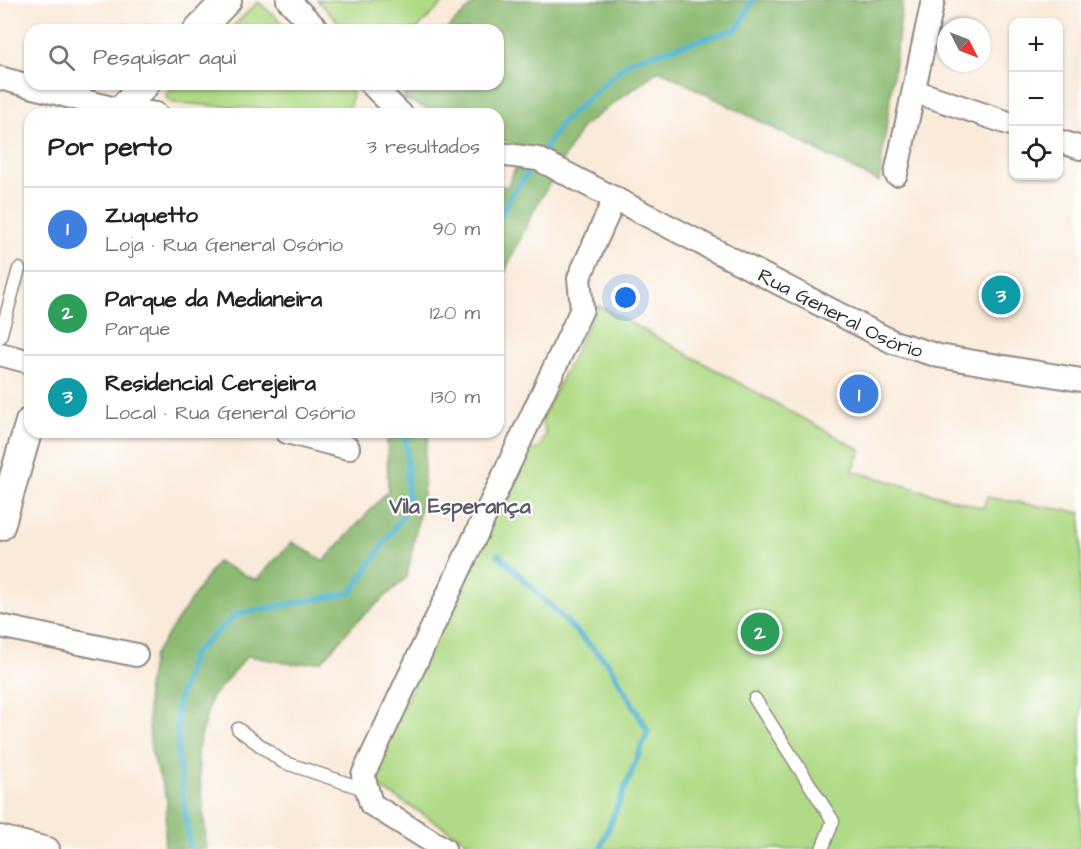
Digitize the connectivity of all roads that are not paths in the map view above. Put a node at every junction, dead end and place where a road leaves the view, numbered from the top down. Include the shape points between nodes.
1 (227, 0) edge
2 (288, 0) edge
3 (933, 0) edge
4 (204, 24) edge
5 (312, 24) edge
6 (0, 78) edge
7 (24, 85) edge
8 (42, 90) edge
9 (139, 90) edge
10 (377, 90) edge
11 (914, 91) junction
12 (105, 108) edge
13 (123, 108) edge
14 (395, 108) edge
15 (1009, 123) edge
16 (1063, 142) edge
17 (1081, 148) edge
18 (506, 155) edge
19 (896, 174) dead end
20 (615, 198) junction
21 (19, 269) dead end
22 (0, 337) edge
23 (0, 354) edge
24 (24, 360) edge
25 (1081, 380) edge
26 (25, 438) edge
27 (310, 438) edge
28 (348, 448) dead end
29 (0, 526) edge
30 (0, 626) edge
31 (136, 655) dead end
32 (755, 699) dead end
33 (238, 729) dead end
34 (367, 790) junction
35 (0, 837) edge
36 (48, 849) edge
37 (444, 849) edge
38 (822, 849) edge

1 - 4 street
2 - 5 street
3 - 11 street
6 - 7 street
8 - 12 street
9 - 13 street
10 - 14 street
11 - 15 street
11 - 19 street
16 - 17 street
18 - 20 street, Rua General Osório via 538,159
20 - 25 street, Rua General Osório via 893,342 939,357
20 - 34 street via 579,278 582,309 363,775
21 - 22 lane
23 - 24 street
26 - 29 street
27 - 28 street
30 - 31 street
32 - 38 lane via 833,821
33 - 34 lane via 283,762
34 - 37 street via 371,804
35 - 36 street

